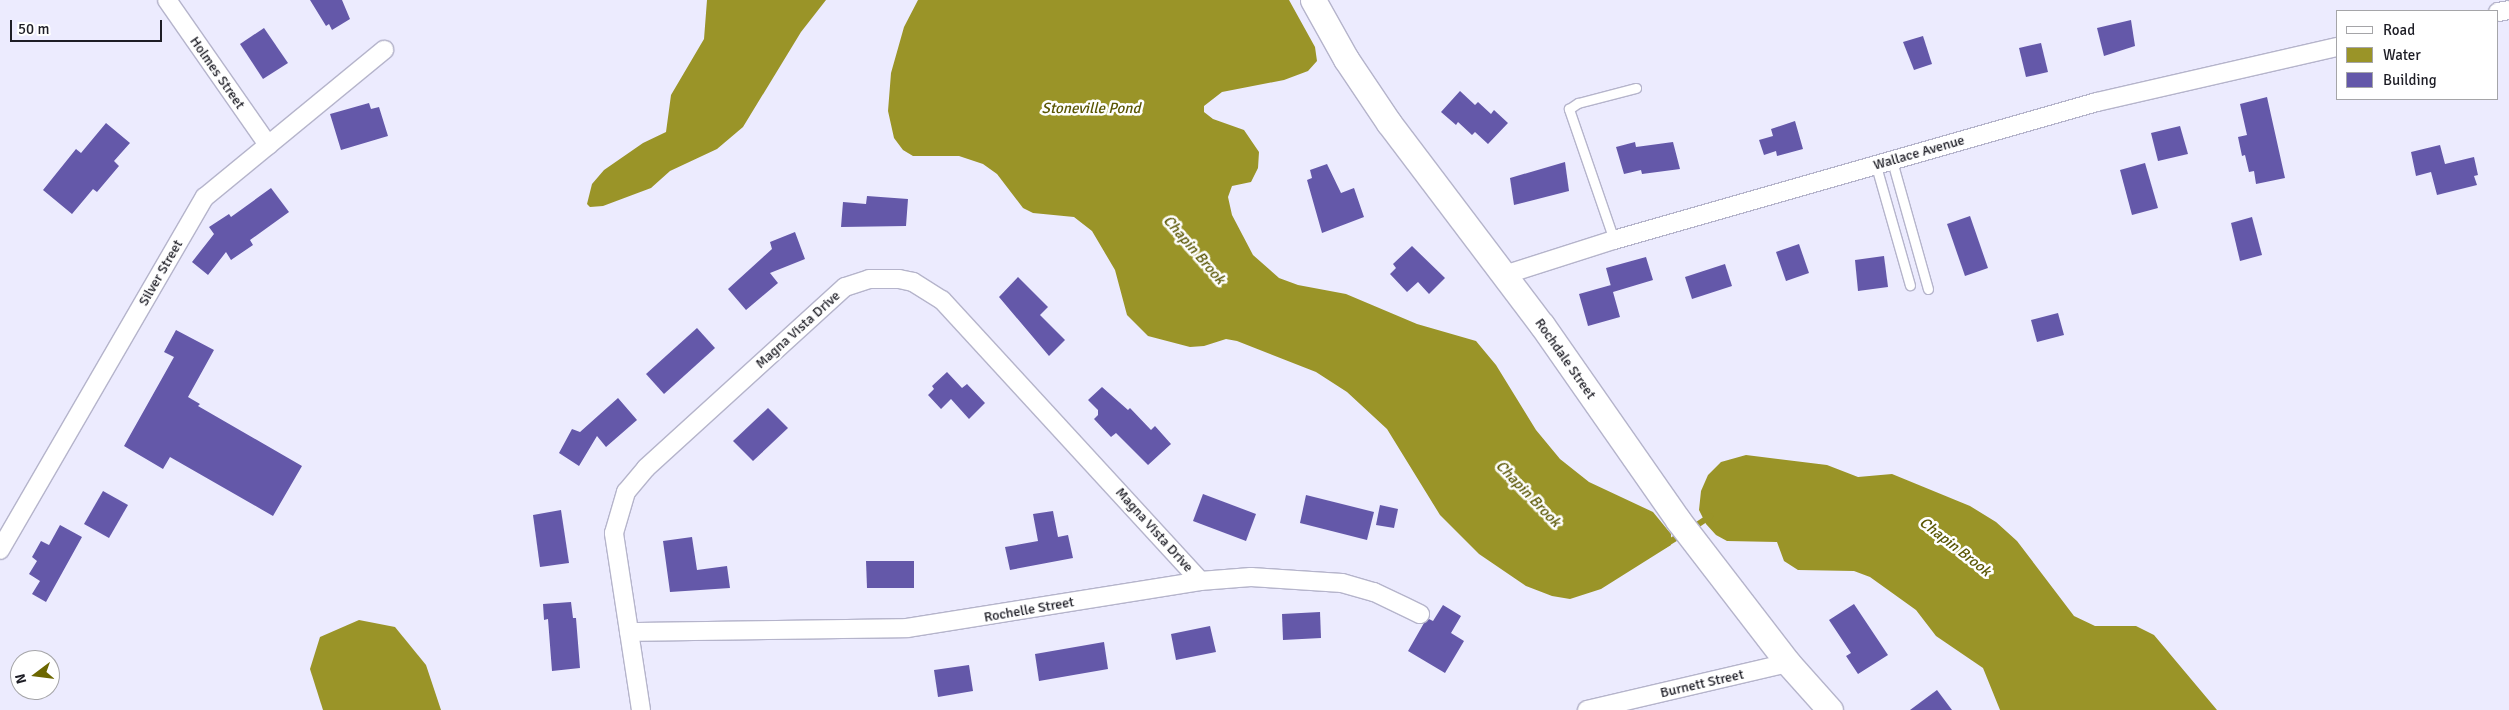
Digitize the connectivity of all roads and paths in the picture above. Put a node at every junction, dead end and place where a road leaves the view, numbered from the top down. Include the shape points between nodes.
1 (166, 0) edge
2 (1313, 0) edge
3 (2336, 47) edge
4 (384, 50) dead end
5 (1636, 88) dead end
6 (268, 145) junction
7 (1884, 164) junction
8 (1614, 240) junction
9 (1504, 275) junction
10 (1910, 285) dead end
11 (1928, 289) dead end
12 (0, 550) edge
13 (1200, 581) junction
14 (1420, 614) dead end
15 (629, 632) junction
16 (1788, 663) junction
17 (641, 710) edge
18 (1586, 710) edge
19 (1830, 710) edge

1 - 6 street, Holmes Street
2 - 9 street, Rochdale Street via 1346,59 1389,123
3 - 7 street, Wallace Avenue via 2097,102
4 - 6 street, Silver Street
5 - 8 lane via 1578,103 1569,109
6 - 12 street, Silver Street via 205,197
7 - 8 street, Wallace Avenue
7 - 10 lane
7 - 11 lane
8 - 9 street, Wallace Avenue
9 - 16 street, Rochdale Street via 1678,520
13 - 14 street, Rochelle Street via 1276,577 1342,583 1374,592
13 - 15 street, Rochelle Street via 908,628
13 - 15 street, Magna Vista Drive via 942,300 912,282 884,278 845,287 632,484 623,499 614,533
15 - 17 street, Magna Vista Drive
16 - 18 street, Burnett Street
16 - 19 street, Rochdale Street

